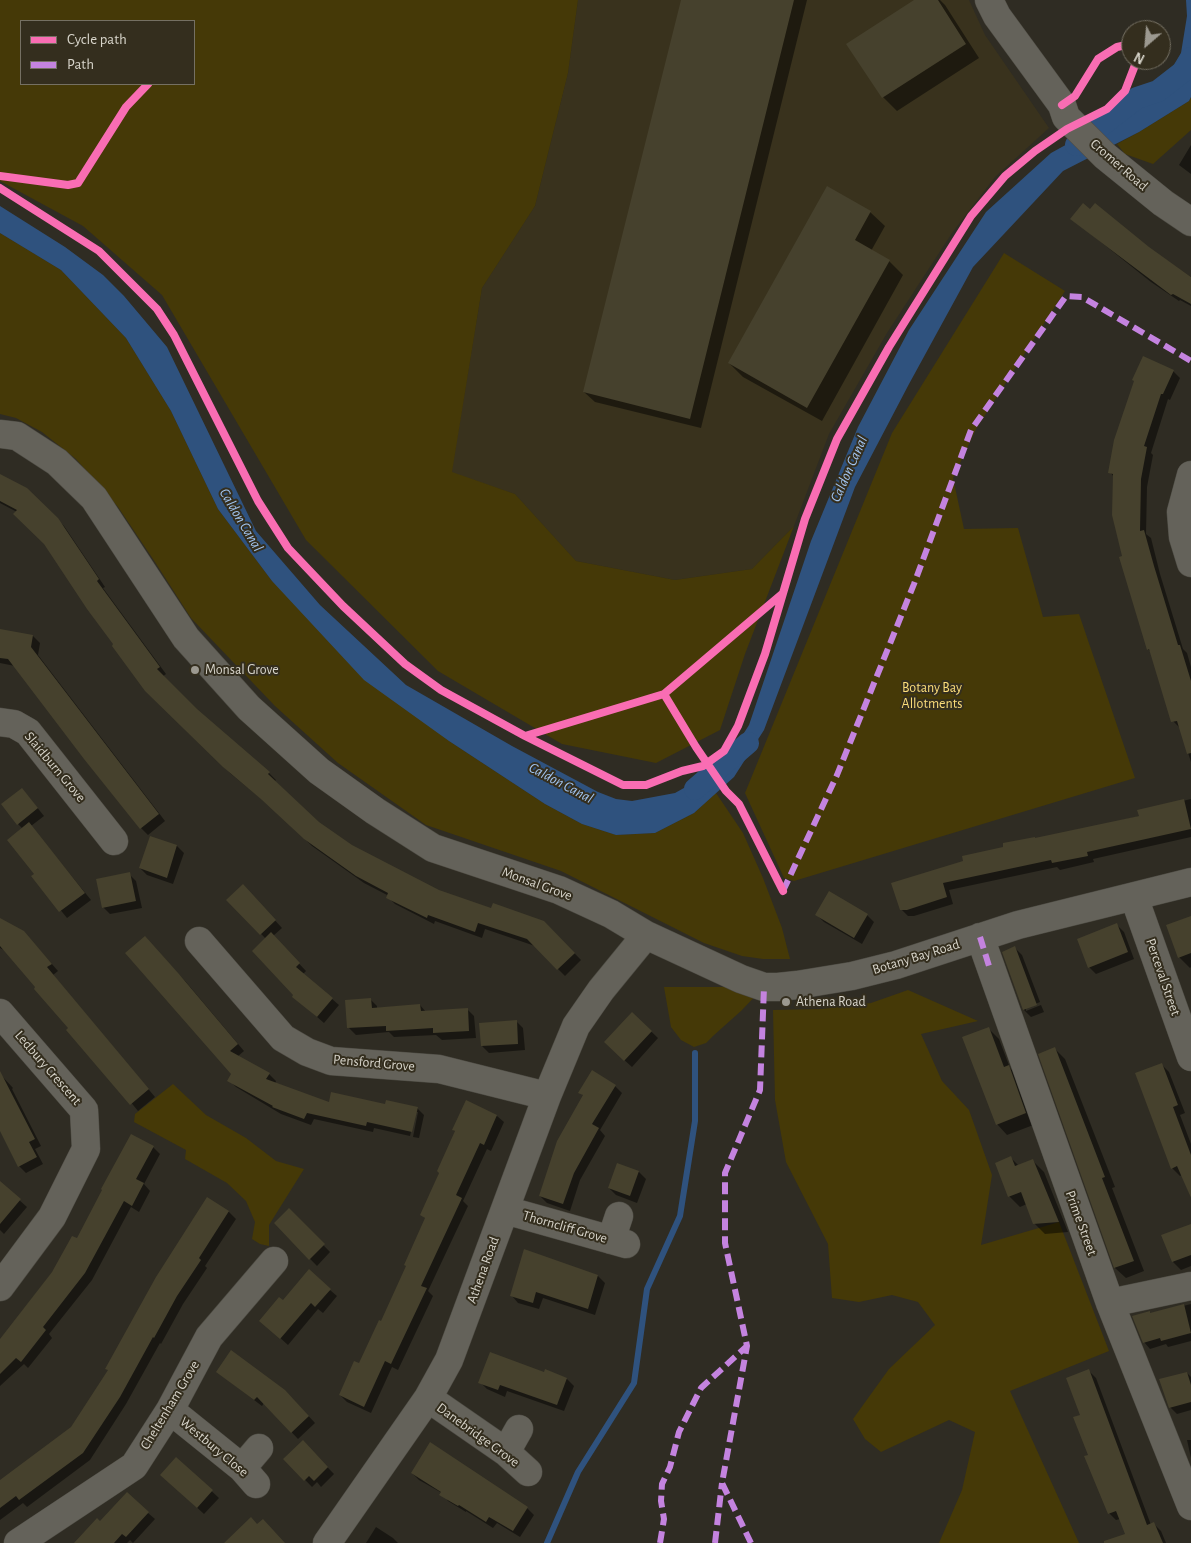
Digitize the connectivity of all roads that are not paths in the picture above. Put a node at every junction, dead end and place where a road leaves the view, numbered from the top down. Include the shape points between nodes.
1 (989, 0) edge
2 (1191, 222) edge
3 (0, 434) edge
4 (1191, 475) edge
5 (1191, 564) edge
6 (0, 722) edge
7 (100, 834) dead end
8 (1191, 882) edge
9 (1134, 897) junction
10 (646, 935) junction
11 (980, 937) junction
12 (212, 945) dead end
13 (0, 1013) edge
14 (1191, 1058) edge
15 (546, 1096) junction
16 (505, 1210) junction
17 (619, 1234) dead end
18 (260, 1266) dead end
19 (1, 1284) edge
20 (1191, 1286) edge
21 (1110, 1303) junction
22 (428, 1398) junction
23 (170, 1410) junction
24 (519, 1429) dead end
25 (506, 1452) junction
26 (252, 1467) dead end
27 (528, 1472) dead end
28 (1191, 1506) edge
29 (53, 1534) edge
30 (18, 1543) edge
31 (327, 1543) edge

1 - 2 street, Cromer Road via 997,16 1062,105 1066,117 1105,156
3 - 10 street, Monsal Grove via 17,436 57,462 94,498 186,638 249,708 320,771 433,848 559,890 611,914
4 - 5 street via 1181,512 1183,537
6 - 7 street, Slaidburn Grove via 14,724 28,732
8 - 9 street, Botany Bay Road
9 - 11 street, Botany Bay Road
9 - 14 street, Perceval Street
10 - 11 street, Botany Bay Road via 764,987 852,976
10 - 15 street, Athena Road via 576,1026
11 - 21 street, Prime Street
12 - 15 street, Pensford Grove via 283,1038 307,1052 331,1061 439,1068
13 - 19 street, Ledbury Crescent via 84,1110 86,1149 52,1216
15 - 16 street, Athena Road
16 - 17 street, Thorncliff Grove
16 - 22 street, Athena Road via 449,1360
18 - 23 street, Cheltenham Grove via 209,1338
20 - 21 street
21 - 28 street, Prime Street
22 - 25 street, Danebridge Grove
22 - 31 street, Athena Road
23 - 26 street, Westbury Close
23 - 29 street, Cheltenham Grove via 134,1466
24 - 25 street
25 - 27 street, Danebridge Grove
29 - 30 street, Cheltenham Grove

